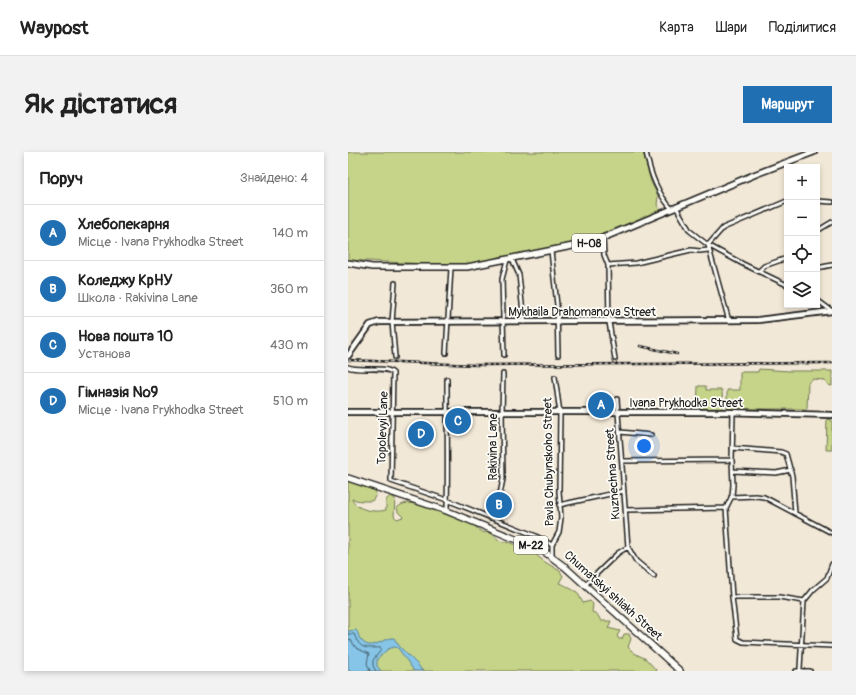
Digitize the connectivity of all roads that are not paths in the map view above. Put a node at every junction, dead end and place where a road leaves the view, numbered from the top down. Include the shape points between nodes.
1 (646, 152) edge
2 (814, 152) edge
3 (820, 201) edge
4 (784, 202) edge
5 (832, 202) edge
6 (674, 208) junction
7 (832, 222) edge
8 (820, 229) edge
9 (603, 238) junction
10 (708, 245) junction
11 (708, 250) junction
12 (552, 251) junction
13 (784, 259) edge
14 (509, 260) junction
15 (348, 264) edge
16 (608, 265) junction
17 (832, 265) edge
18 (820, 267) edge
19 (451, 268) junction
20 (758, 271) junction
21 (395, 283) dead end
22 (784, 284) edge
23 (820, 302) edge
24 (832, 311) edge
25 (447, 321) junction
26 (729, 321) junction
27 (392, 322) junction
28 (502, 322) junction
29 (524, 322) junction
30 (557, 322) junction
31 (609, 322) junction
32 (446, 353) dead end
33 (504, 355) dead end
34 (558, 355) dead end
35 (348, 356) edge
36 (395, 357) dead end
37 (615, 359) dead end
38 (348, 367) edge
39 (504, 374) dead end
40 (555, 377) dead end
41 (447, 379) dead end
42 (617, 399) dead end
43 (348, 412) edge
44 (393, 412) junction
45 (502, 412) junction
46 (617, 412) junction
47 (733, 412) junction
48 (447, 413) junction
49 (560, 413) junction
50 (832, 415) edge
51 (620, 432) junction
52 (651, 436) dead end
53 (732, 448) junction
54 (732, 460) junction
55 (622, 461) junction
56 (733, 470) junction
57 (791, 470) junction
58 (348, 478) edge
59 (624, 491) junction
60 (731, 497) junction
61 (447, 500) junction
62 (559, 505) junction
63 (726, 508) junction
64 (626, 510) junction
65 (447, 511) junction
66 (795, 513) junction
67 (490, 518) junction
68 (832, 533) edge
69 (552, 545) junction
70 (628, 546) junction
71 (552, 556) junction
72 (832, 564) edge
73 (654, 576) dead end
74 (585, 585) junction
75 (732, 597) junction
76 (804, 601) junction
77 (801, 644) junction
78 (832, 646) edge
79 (800, 670) edge
80 (680, 671) edge
81 (796, 671) edge
82 (810, 671) edge

1 - 6 street via 660,193
2 - 6 main road, Н-08
3 - 5 street
4 - 10 street via 724,228
6 - 9 main road, Н-08
6 - 10 street via 690,231
7 - 8 street
9 - 12 main road, Н-08
9 - 16 street via 604,255
10 - 11 street
10 - 20 street
11 - 16 street via 691,250 636,263
11 - 26 street
12 - 14 main road, Н-08
12 - 30 street
13 - 20 street via 764,266
14 - 19 main road, Н-08
14 - 28 street via 502,279
14 - 29 street via 519,275
15 - 19 main road, Н-08 via 372,267
16 - 31 street
17 - 18 street
19 - 25 street
20 - 22 street
21 - 27 street
23 - 24 street
24 - 26 main road, Mykhaila Drahomanova Street
25 - 27 main road, Mykhaila Drahomanova Street
25 - 28 main road, Mykhaila Drahomanova Street
25 - 32 street
26 - 31 main road, Mykhaila Drahomanova Street
27 - 35 main road, Mykhaila Drahomanova Street via 370,325
27 - 36 street
28 - 29 main road, Mykhaila Drahomanova Street
28 - 33 street
29 - 30 main road, Mykhaila Drahomanova Street
30 - 31 main road, Mykhaila Drahomanova Street
30 - 34 street
31 - 37 street
38 - 44 street, Topolevyi Lane via 361,370 389,370 394,376
39 - 45 street, Rakivina Lane
40 - 49 street, Pavla Chubynskoho Street
41 - 48 street
42 - 46 street, Kuznechna Street
43 - 44 main road, Ivana Prykhodka Street
44 - 48 main road, Ivana Prykhodka Street
44 - 61 street, Topolevyi Lane via 391,482
45 - 48 main road, Ivana Prykhodka Street
45 - 49 main road, Ivana Prykhodka Street
45 - 67 street, Rakivina Lane via 503,482
46 - 47 main road, Ivana Prykhodka Street
46 - 49 main road, Ivana Prykhodka Street
46 - 51 street, Kuznechna Street
47 - 50 main road, Ivana Prykhodka Street
47 - 53 street
48 - 61 street
49 - 62 street, Pavla Chubynskoho Street
51 - 52 street
51 - 55 street, Kuznechna Street
53 - 54 street
53 - 57 street via 786,454
54 - 55 street
54 - 56 street
55 - 59 street, Kuznechna Street
56 - 57 street via 776,473
56 - 60 street
57 - 66 street
58 - 65 highway, Chumatskyi shliakh Street / М-22
59 - 62 street
59 - 64 street, Kuznechna Street
60 - 63 street
60 - 66 street via 762,497
61 - 65 street
61 - 67 street
62 - 69 street, Pavla Chubynskoho Street via 559,532
63 - 64 street
63 - 75 street
64 - 70 street, Kuznechna Street
65 - 71 highway, Chumatskyi shliakh Street / М-22 via 531,544
66 - 68 street
67 - 69 street
69 - 71 street
70 - 73 street, Kuznechna Street via 636,561
70 - 74 street
71 - 74 highway, Chumatskyi shliakh Street / М-22
72 - 76 street via 827,578
74 - 80 highway, Chumatskyi shliakh Street / М-22
75 - 76 street via 779,597
75 - 77 street via 738,639 744,642
76 - 77 street
77 - 78 street
77 - 79 street
79 - 81 street
79 - 82 street

